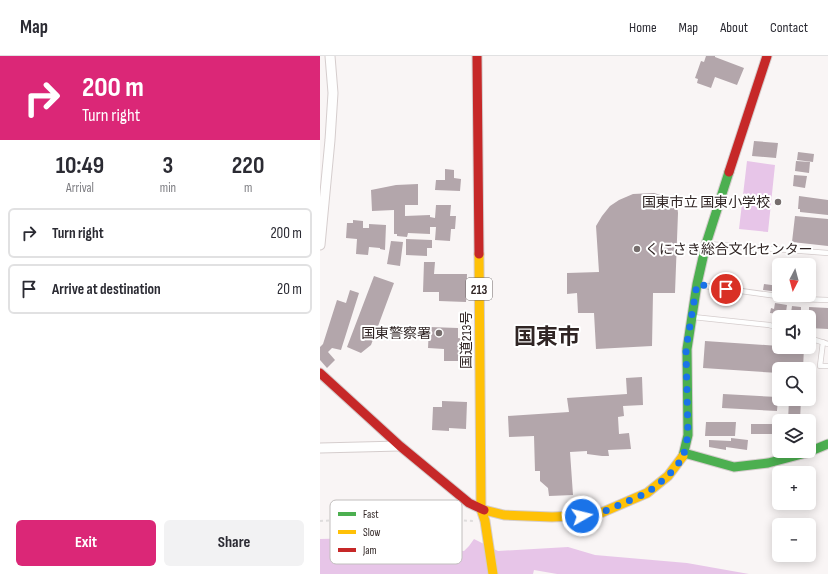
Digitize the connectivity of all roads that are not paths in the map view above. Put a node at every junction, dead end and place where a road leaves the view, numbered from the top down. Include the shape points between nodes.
1 (330, 56) edge
2 (477, 56) edge
3 (767, 56) edge
4 (706, 244) junction
5 (320, 245) edge
6 (828, 253) edge
7 (697, 284) junction
8 (828, 300) edge
9 (691, 316) junction
10 (772, 325) edge
11 (816, 340) edge
12 (826, 343) edge
13 (828, 366) edge
14 (320, 373) edge
15 (828, 444) edge
16 (400, 446) junction
17 (320, 448) edge
18 (684, 453) junction
19 (481, 510) junction
20 (492, 574) edge

1 - 5 street via 333,93
2 - 19 main road, 国道213号 / 213
3 - 4 main road
4 - 6 lane
4 - 7 main road
7 - 8 lane via 799,299
7 - 9 main road
9 - 10 lane
9 - 18 main road via 686,349 688,435
11 - 12 lane
12 - 13 lane via 820,366
14 - 16 main road
15 - 18 main road via 806,454 768,463 734,467
16 - 17 street
16 - 19 main road
18 - 19 main road via 683,458 668,476 647,493 596,515 546,517 504,515
19 - 20 main road, 国道213号 / 213 via 485,521

